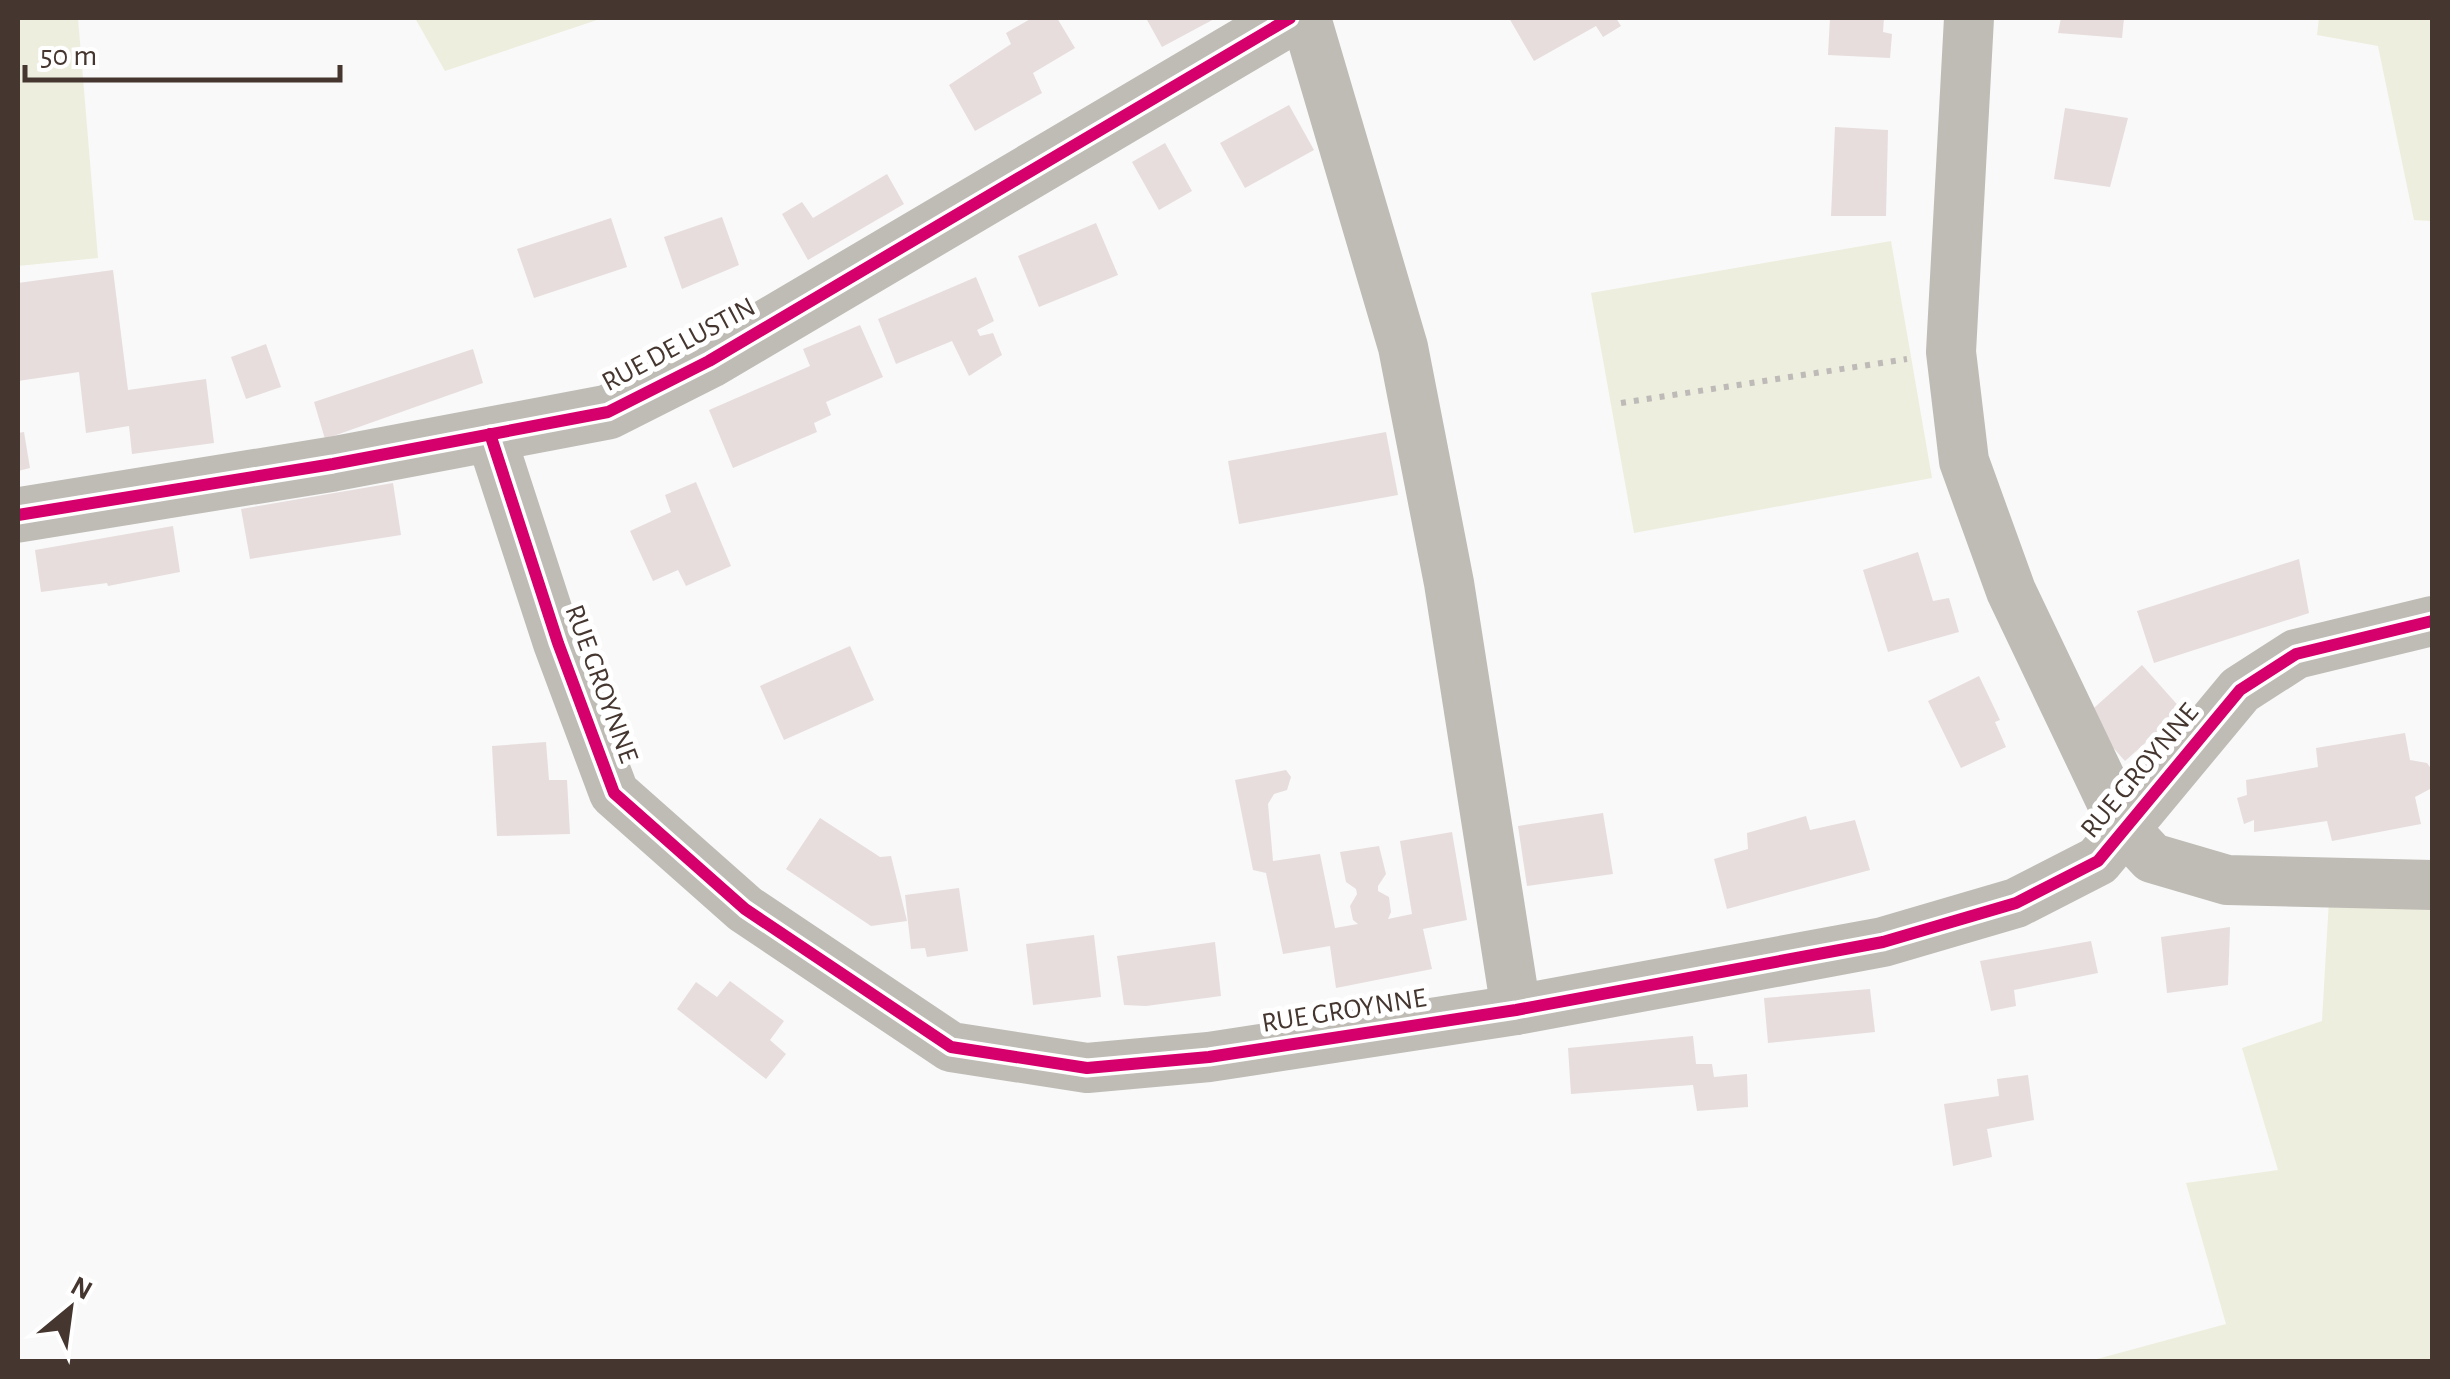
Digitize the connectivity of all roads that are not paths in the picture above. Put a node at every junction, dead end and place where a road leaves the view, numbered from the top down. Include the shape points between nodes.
1 (1290, 18) edge
2 (1306, 18) edge
3 (1969, 18) edge
4 (490, 434) junction
5 (18, 515) edge
6 (2432, 621) edge
7 (2124, 828) junction
8 (2432, 885) edge
9 (1516, 1010) junction

1 - 4 street, RUE DE LUSTIN via 709,362 608,412
2 - 9 street via 1403,346 1449,583
3 - 7 street, RUE GROYNNE via 1951,352 1964,461 2004,572
4 - 5 street, RUE DE LUSTIN
4 - 9 street, RUE GROYNNE via 614,793 745,909 951,1047 1087,1068 1210,1058
6 - 7 street, RUE GROYNNE via 2296,654 2240,690
7 - 8 street via 2152,858 2227,880
7 - 9 street, RUE GROYNNE via 2098,861 2016,903 1883,942

